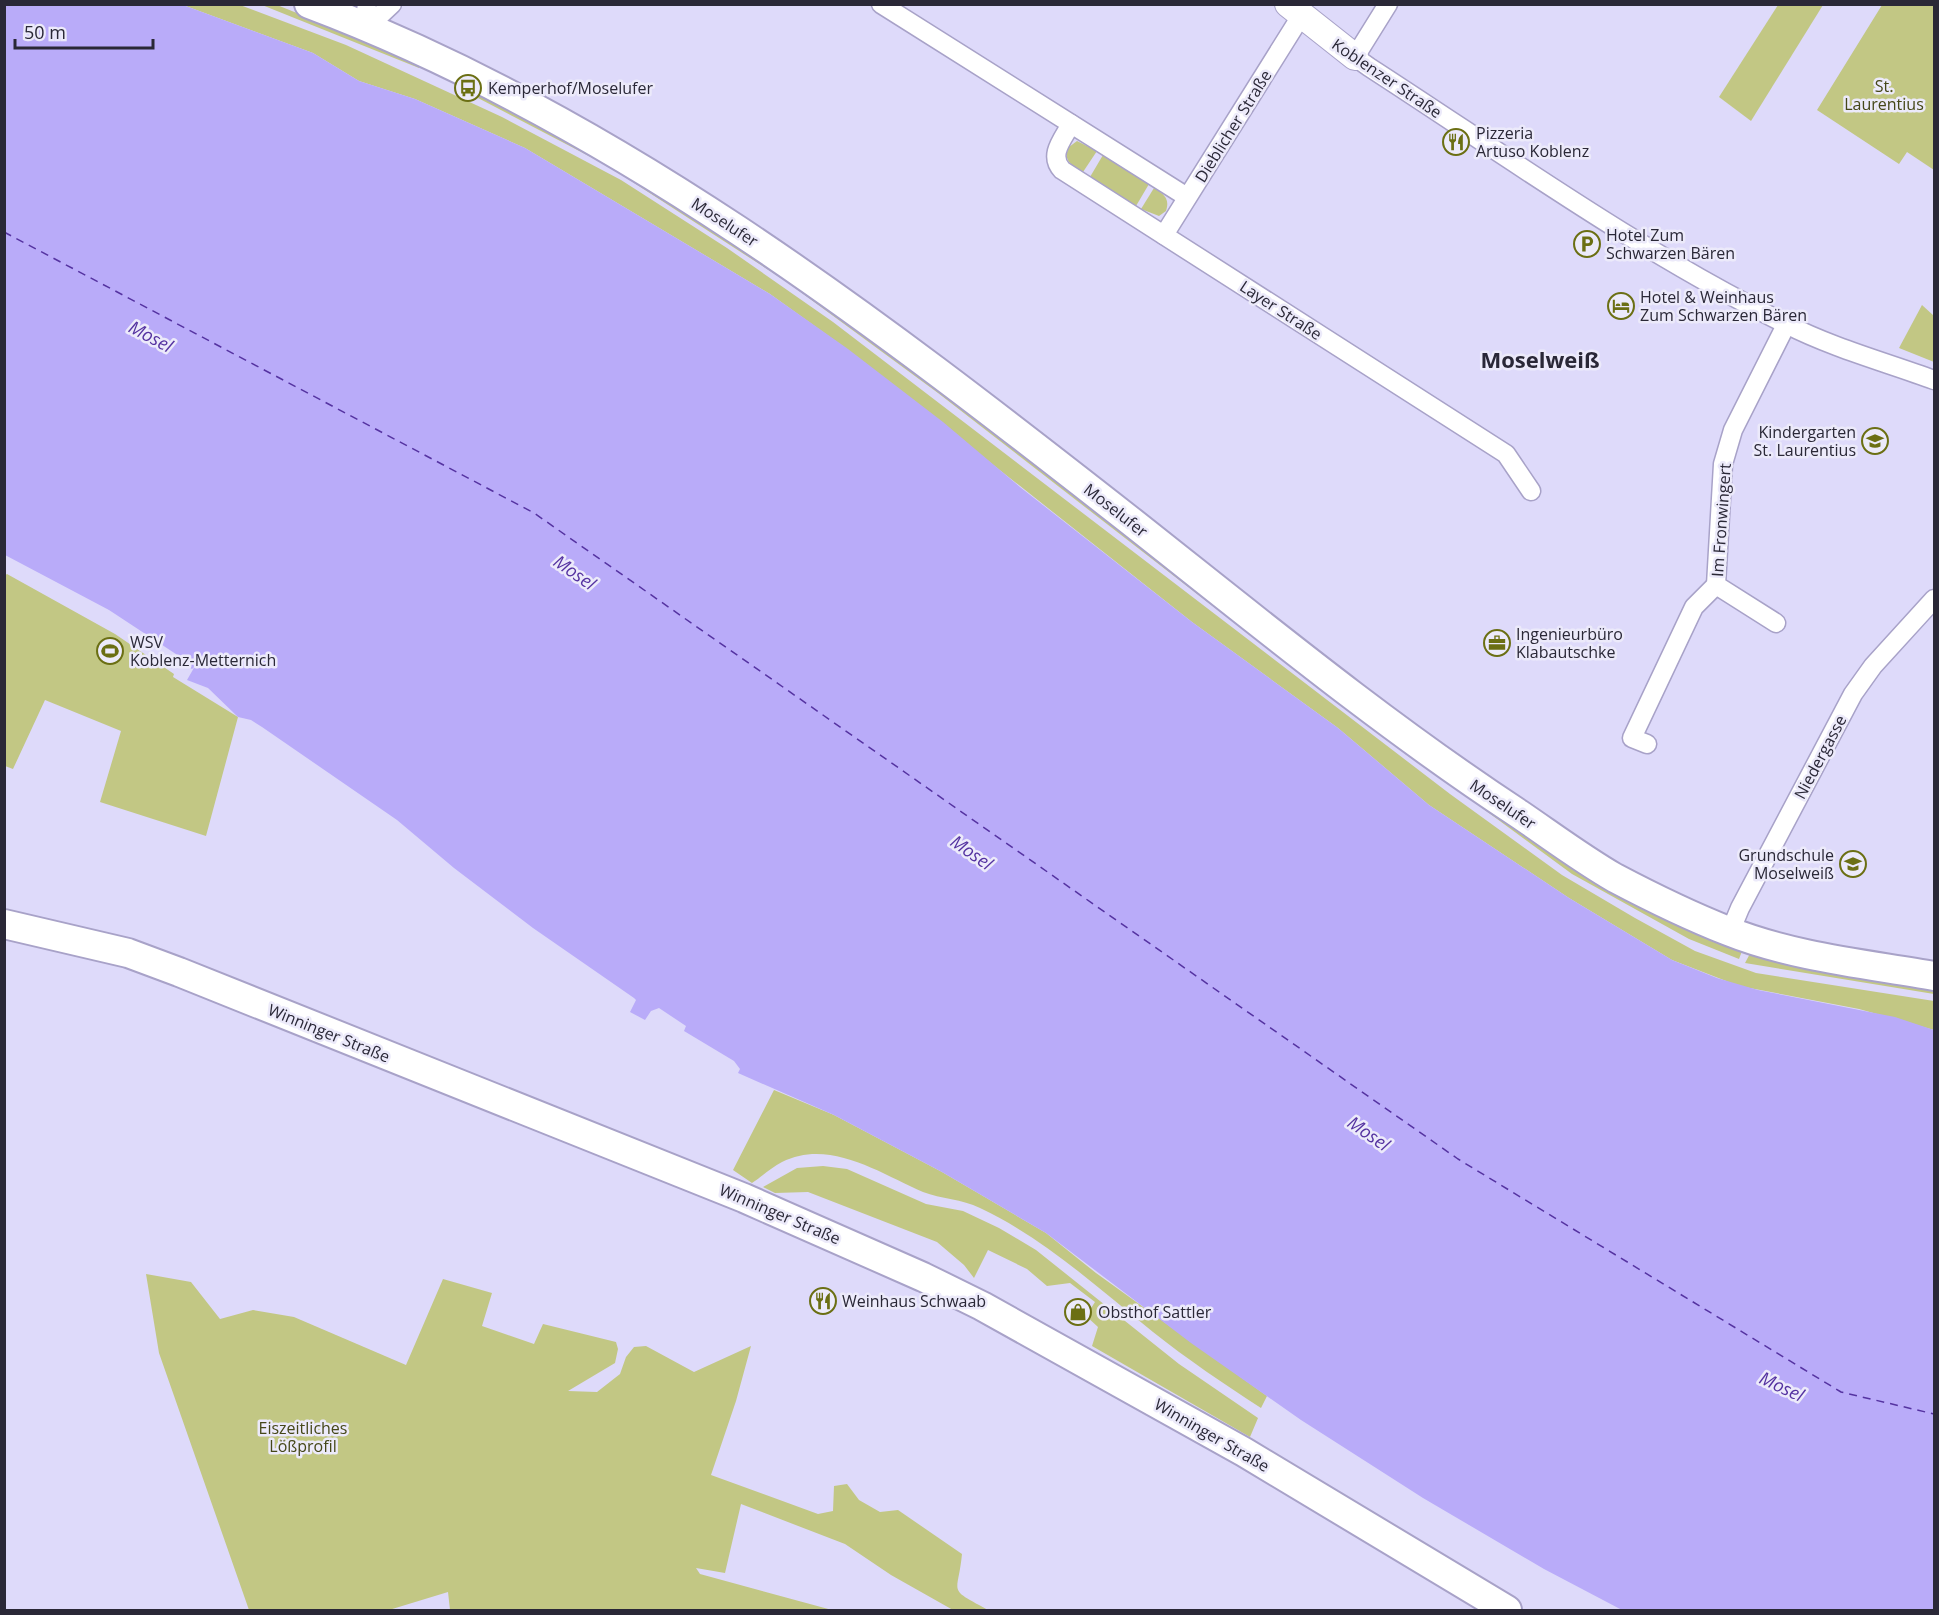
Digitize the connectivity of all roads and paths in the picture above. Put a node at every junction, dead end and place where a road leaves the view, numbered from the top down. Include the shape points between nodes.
1 (309, 4) edge
2 (392, 4) edge
3 (881, 4) edge
4 (1388, 4) edge
5 (1294, 10) edge
6 (365, 15) edge
7 (1355, 57) junction
8 (1071, 124) junction
9 (1187, 197) junction
10 (1164, 235) junction
11 (1786, 325) junction
12 (1935, 380) edge
13 (1531, 491) dead end
14 (1716, 585) junction
15 (1935, 599) edge
16 (1776, 623) dead end
17 (1647, 744) dead end
18 (4, 924) edge
19 (1730, 932) junction
20 (1935, 976) edge
21 (1507, 1611) edge

1 - 6 main road, Moselufer
2 - 6 street via 374,21
3 - 8 street
4 - 7 street
5 - 7 street, Koblenzer Straße
5 - 9 street, Dieblicher Straße
6 - 19 main road, Moselufer via 604,146 808,276 933,367 1312,667 1431,754 1613,877
7 - 11 street, Koblenzer Straße via 1648,248
8 - 9 street
8 - 10 street, Layer Straße via 1055,153 1058,165
9 - 10 street, Dieblicher Straße
10 - 13 street, Layer Straße via 1506,454
11 - 12 street, Koblenzer Straße
11 - 14 street, Im Fronwingert via 1733,430 1723,464
14 - 16 street, Im Fronwingert
14 - 17 street, Im Fronwingert via 1694,607 1632,738
15 - 19 street, Niedergasse via 1873,666 1853,694
18 - 21 main road, Winninger Straße via 128,953 179,972 744,1198 890,1262 982,1306 1244,1452
19 - 20 main road, Moselufer via 1787,948

